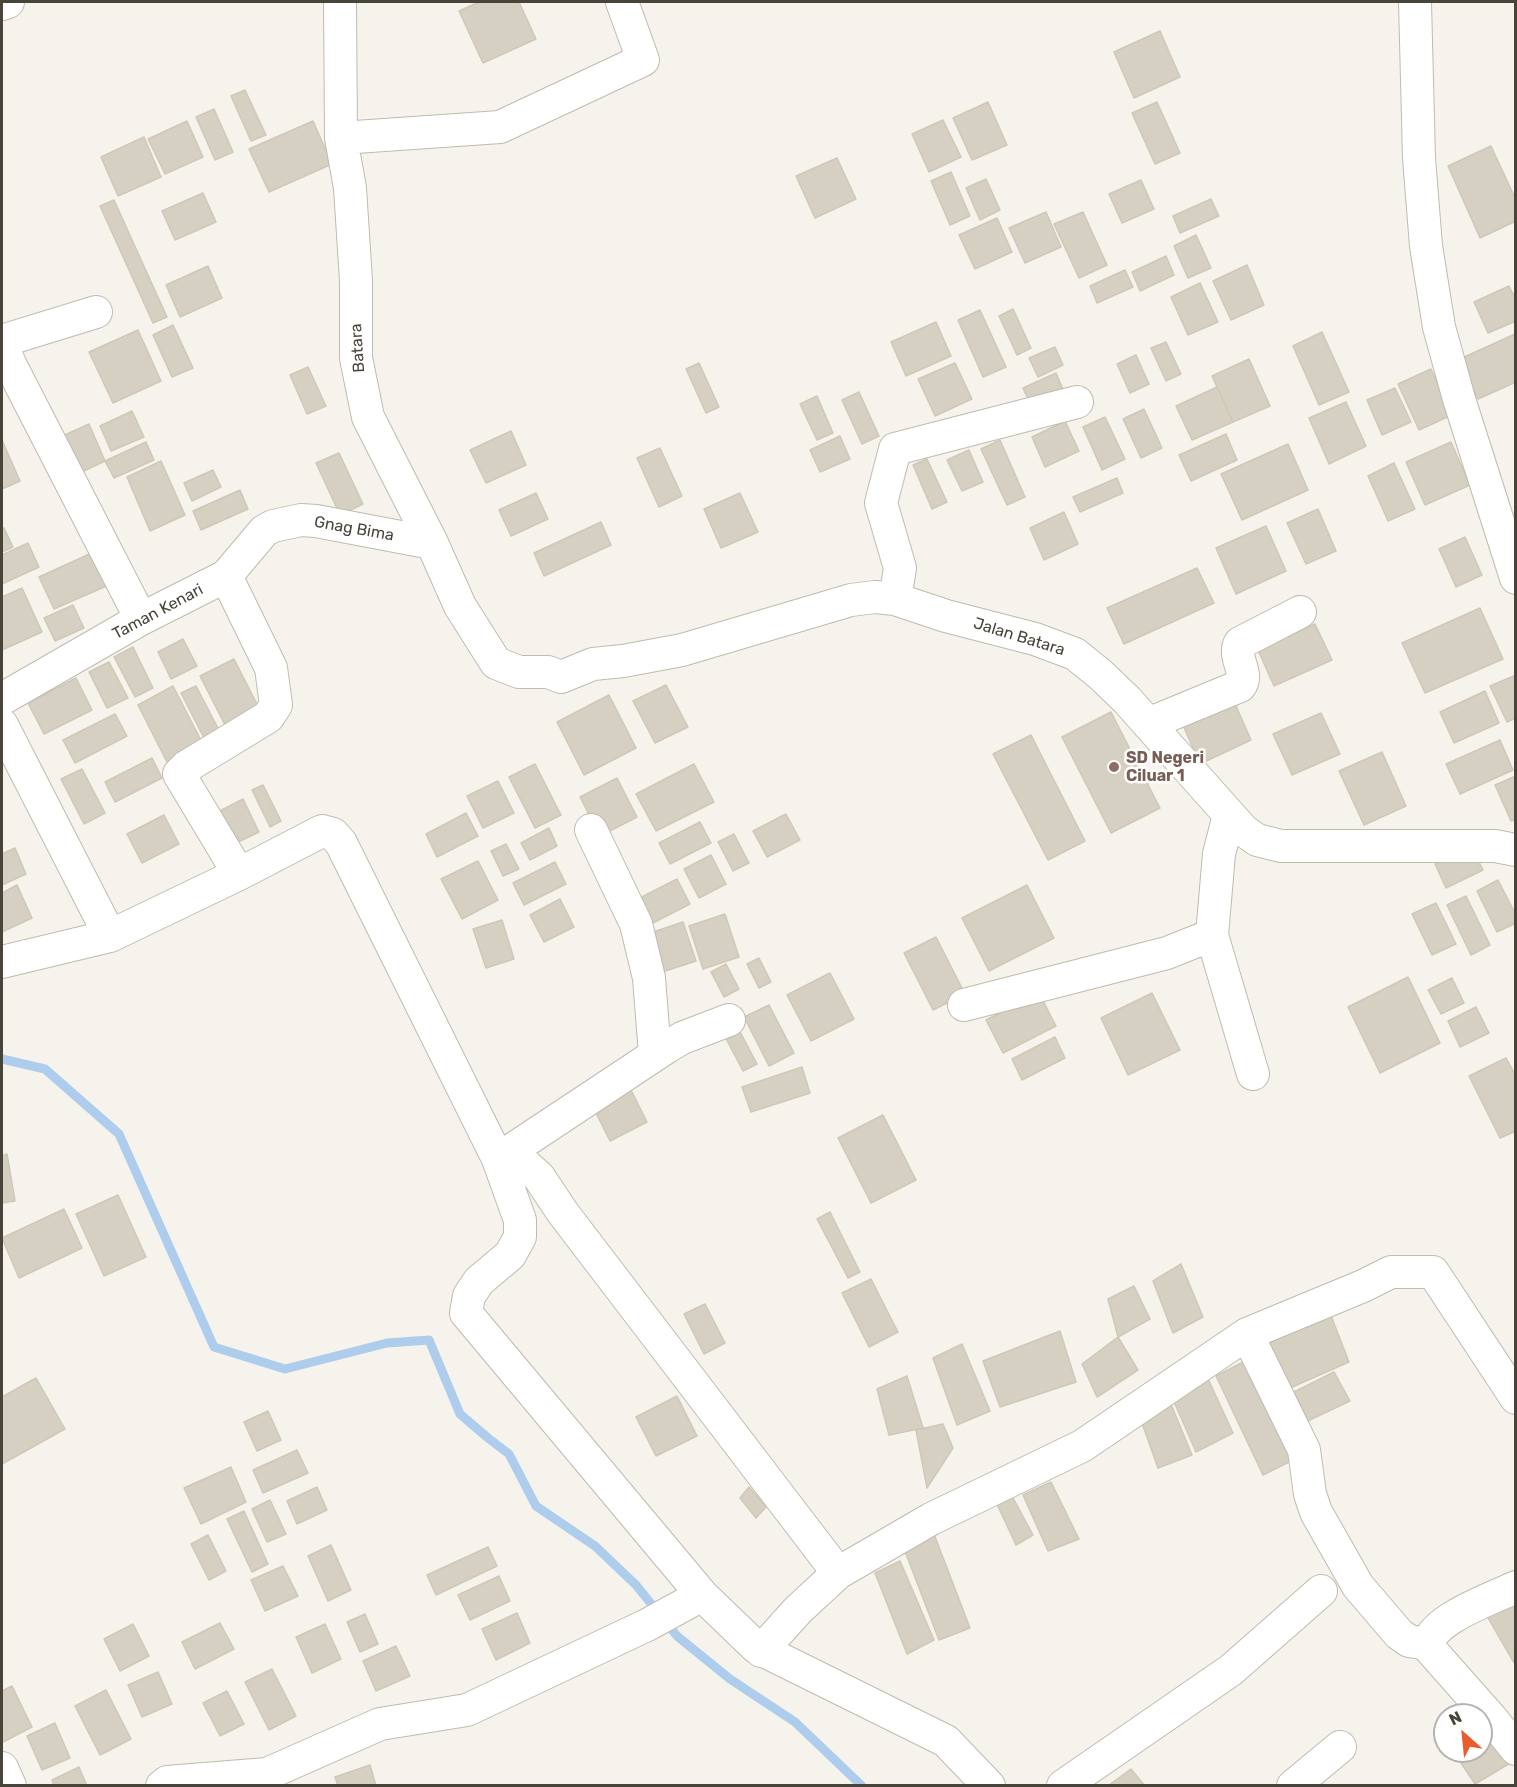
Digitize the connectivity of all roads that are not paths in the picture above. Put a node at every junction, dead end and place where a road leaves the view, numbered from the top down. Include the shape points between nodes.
1 (8, 2) edge
2 (340, 2) edge
3 (622, 2) edge
4 (1414, 2) edge
5 (2, 4) edge
6 (341, 138) junction
7 (96, 312) dead end
8 (2, 343) edge
9 (1077, 402) dead end
10 (432, 543) junction
11 (226, 576) junction
12 (1515, 578) edge
13 (895, 599) junction
14 (1300, 612) dead end
15 (141, 619) junction
16 (496, 663) joint
17 (2, 699) edge
18 (1148, 724) junction
19 (2, 725) edge
20 (1229, 815) junction
21 (591, 830) dead end
22 (1509, 843) edge
23 (239, 874) junction
24 (1212, 934) junction
25 (110, 936) junction
26 (2, 962) edge
27 (964, 1005) dead end
28 (729, 1020) dead end
29 (655, 1054) junction
30 (1253, 1074) dead end
31 (504, 1156) junction
32 (1247, 1334) junction
33 (1515, 1398) edge
34 (838, 1573) junction
35 (1515, 1587) edge
36 (1321, 1591) dead end
37 (691, 1602) junction
38 (1428, 1644) junction
39 (761, 1651) junction
40 (1340, 1748) dead end
41 (1515, 1749) edge
42 (2, 1768) edge
43 (10, 1785) edge
44 (162, 1785) edge
45 (989, 1785) edge
46 (1063, 1785) edge
47 (1293, 1785) edge

1 - 5 street
2 - 6 street, Batara
3 - 6 street via 644,60 500,127
4 - 12 street via 1419,169 1439,327
6 - 10 street, Batara via 350,188 357,281 356,358 368,417
7 - 8 street
8 - 15 street
9 - 13 street via 895,449 881,503 900,568
10 - 11 street, Gnag Bima via 316,521 282,523 264,531
10 - 16 street, Batara via 459,606
11 - 15 street, Taman Kenari
11 - 23 street via 271,668 276,705 255,726 179,774
13 - 16 street, Jalan Batara via 851,600 682,650 593,664 561,677 548,672 519,672
13 - 18 street, Jalan Batara via 1075,654
14 - 18 street via 1240,643 1237,650 1244,679 1240,686
15 - 17 street, Taman Kenari
18 - 20 street, Jalan Batara
19 - 25 street
20 - 22 street, Jalan Batara via 1257,840 1281,846
20 - 24 street via 1219,854
21 - 29 street via 636,924 649,978
23 - 25 street
23 - 31 street via 322,831 333,834
24 - 27 street via 1167,953
24 - 30 street
25 - 26 street
28 - 29 street via 682,1038
29 - 31 street
31 - 34 street via 539,1177 563,1214
31 - 37 street via 520,1220 520,1237 510,1255 479,1281 469,1296 466,1313
32 - 33 street via 1391,1272 1433,1272
32 - 34 street via 1082,1446 931,1519
32 - 38 street via 1304,1450 1316,1512 1358,1586 1399,1634 1409,1641
34 - 39 street
35 - 38 street via 1471,1606 1436,1630
36 - 46 street via 1231,1670
37 - 39 street
37 - 44 street via 467,1710 380,1724 267,1774
38 - 41 street
39 - 45 street via 946,1741
40 - 47 street
42 - 43 street

